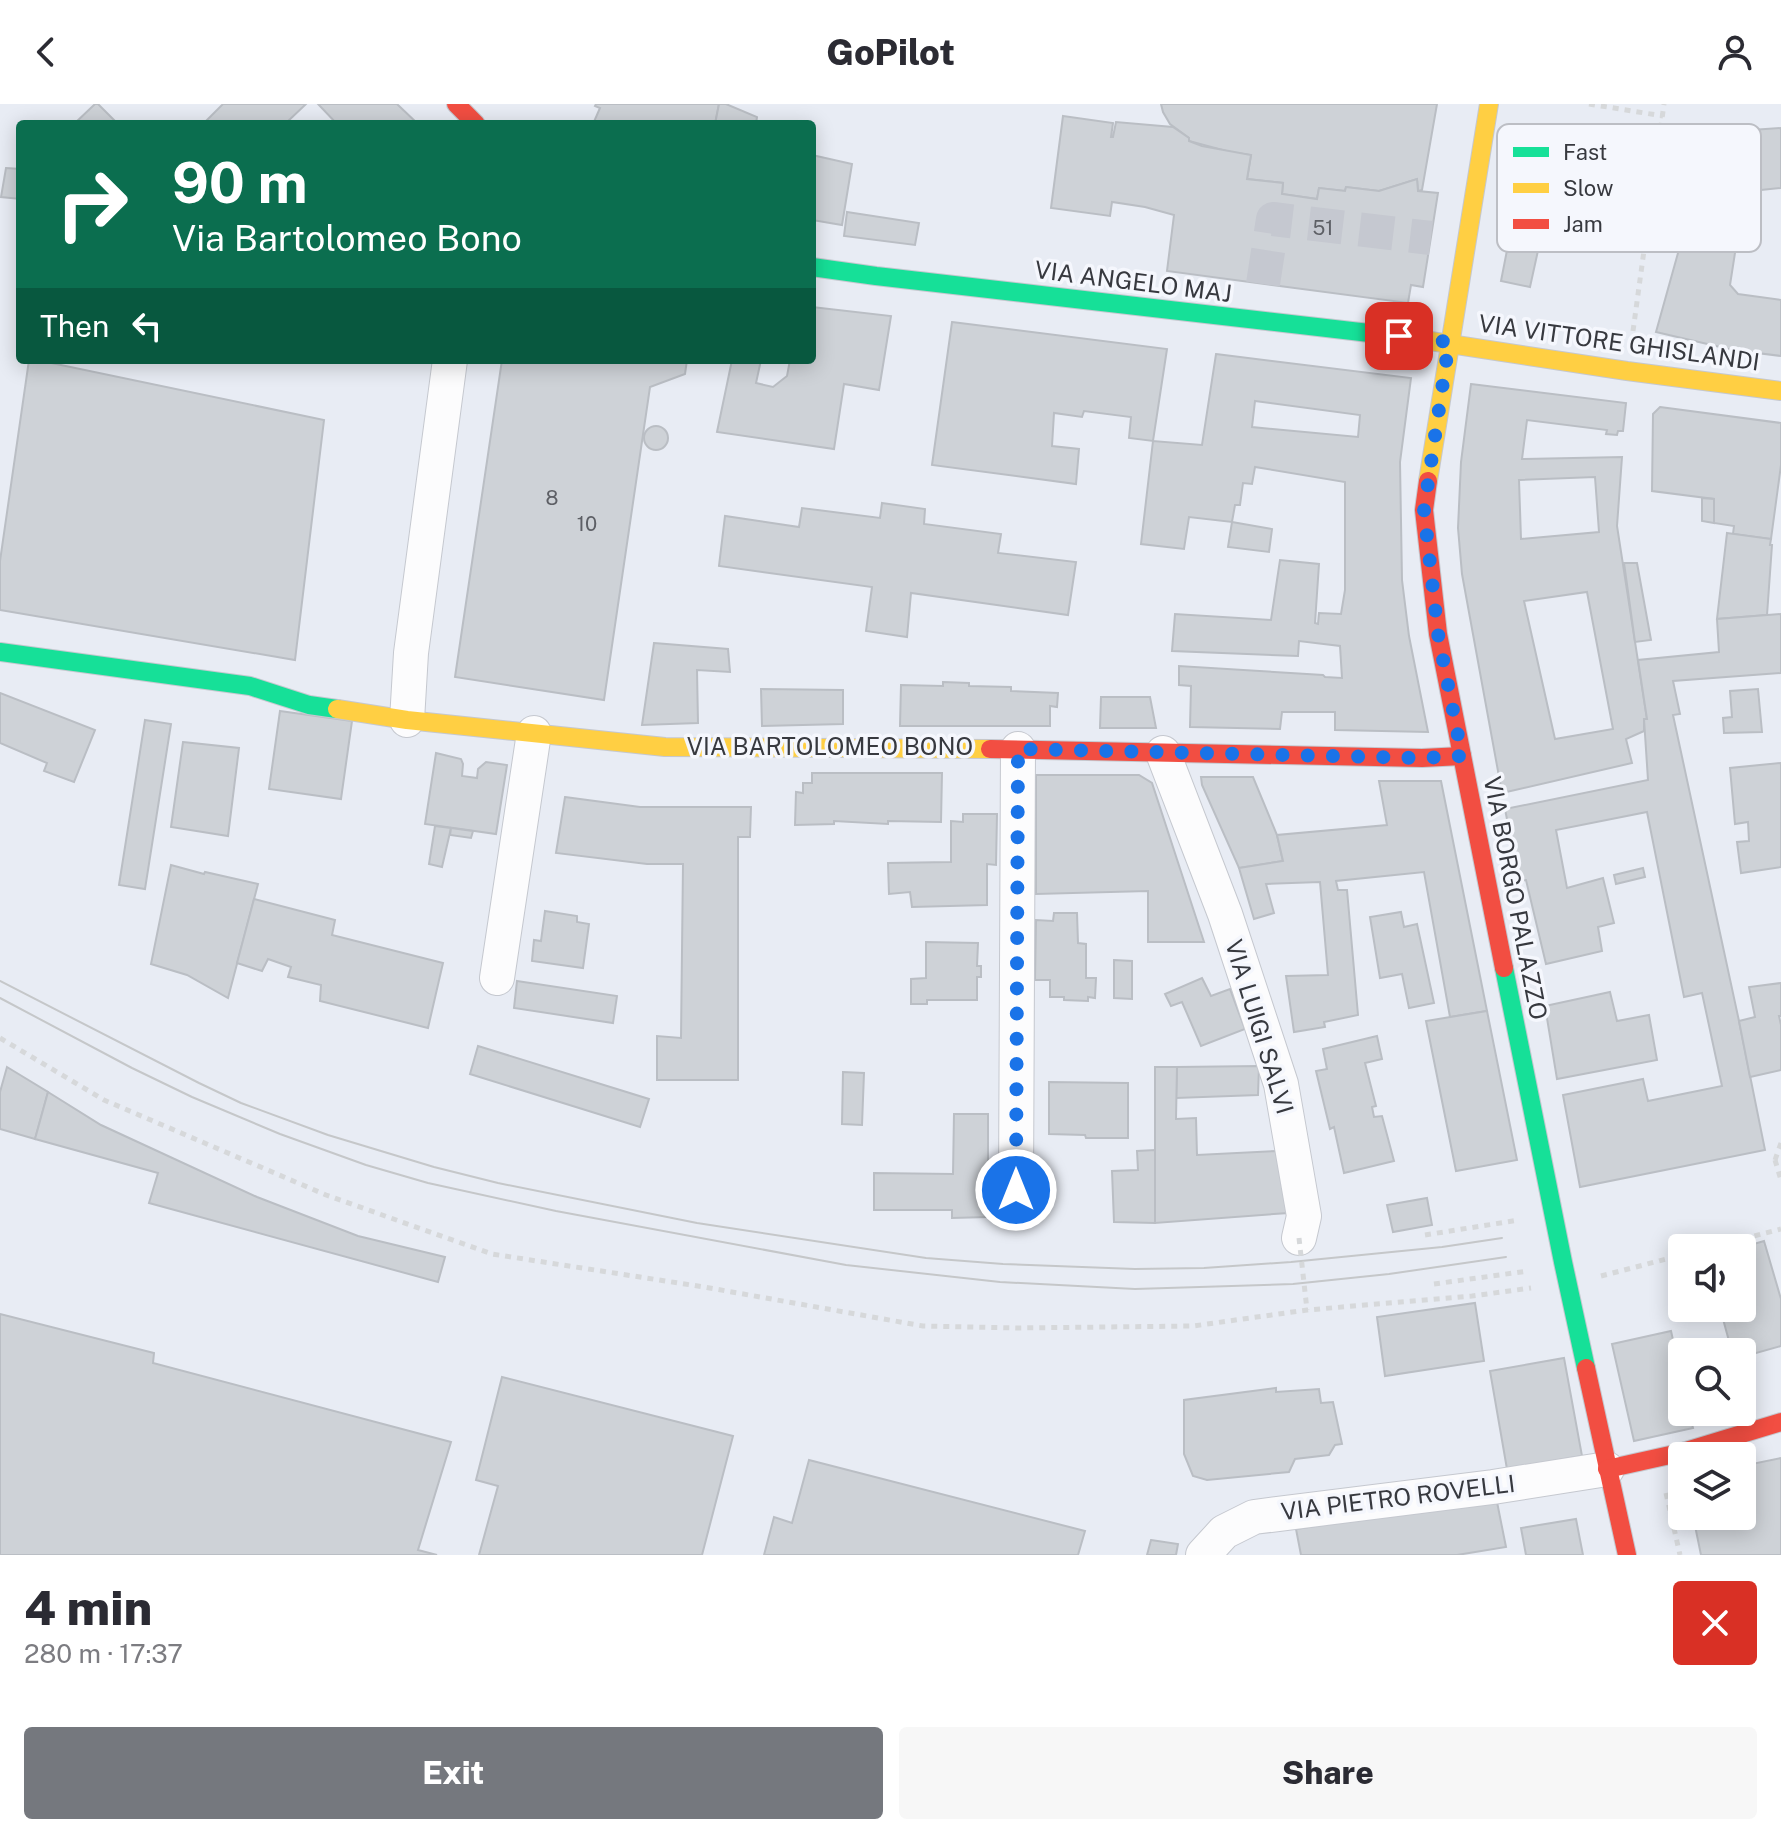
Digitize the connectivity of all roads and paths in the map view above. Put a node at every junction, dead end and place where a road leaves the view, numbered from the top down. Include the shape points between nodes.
1 (456, 104) edge
2 (1489, 104) edge
3 (1589, 104) edge
4 (1664, 104) edge
5 (1663, 116) junction
6 (472, 120) edge
7 (1662, 124) edge
8 (1644, 252) edge
9 (816, 268) edge
10 (1633, 331) dead end
11 (1449, 342) junction
12 (449, 364) edge
13 (1781, 391) edge
14 (0, 652) edge
15 (407, 720) junction
16 (534, 733) junction
17 (1018, 749) junction
18 (1163, 753) junction
19 (1462, 756) junction
20 (497, 978) dead end
21 (0, 1038) edge
22 (1781, 1143) edge
23 (1781, 1180) edge
24 (1016, 1190) dead end
25 (1509, 1221) dead end
26 (1781, 1229) edge
27 (1425, 1235) dead end
28 (1756, 1236) edge
29 (1299, 1238) joint
30 (1668, 1259) edge
31 (1520, 1272) dead end
32 (1589, 1279) dead end
33 (1434, 1284) dead end
34 (1545, 1286) dead end
35 (1307, 1310) junction
36 (1781, 1422) edge
37 (1607, 1469) junction
38 (1203, 1555) edge
39 (1627, 1555) edge

1 - 6 street
2 - 11 street, VIA BORGO PALAZZO
3 - 5 path
4 - 5 path
5 - 7 path
8 - 10 path
9 - 11 street, VIA ANGELO MAJ
11 - 13 street, VIA VITTORE GHISLANDI
11 - 19 street, VIA BORGO PALAZZO via 1424,510 1438,634
12 - 15 street
14 - 15 street, VIA BARTOLOMEO BONO via 250,686 309,705
15 - 16 street, VIA BARTOLOMEO BONO
16 - 17 street, VIA BARTOLOMEO BONO via 665,747
16 - 20 street
17 - 18 street, VIA BARTOLOMEO BONO
17 - 24 street
18 - 19 street, VIA BARTOLOMEO BONO
18 - 29 street, VIA LUIGI SALVI via 1225,914 1281,1084 1304,1216
19 - 37 street, VIA BORGO PALAZZO
21 - 35 path via 104,1100 326,1195 492,1254 923,1326 1193,1326
22 - 23 path, bridge via 1775,1160
25 - 27 path
26 - 28 path
29 - 35 path, bridge
30 - 32 path
31 - 33 path
34 - 35 path
36 - 37 street
37 - 38 street, VIA PIETRO ROVELLI via 1254,1517 1224,1532
37 - 39 street, VIA BORGO PALAZZO

